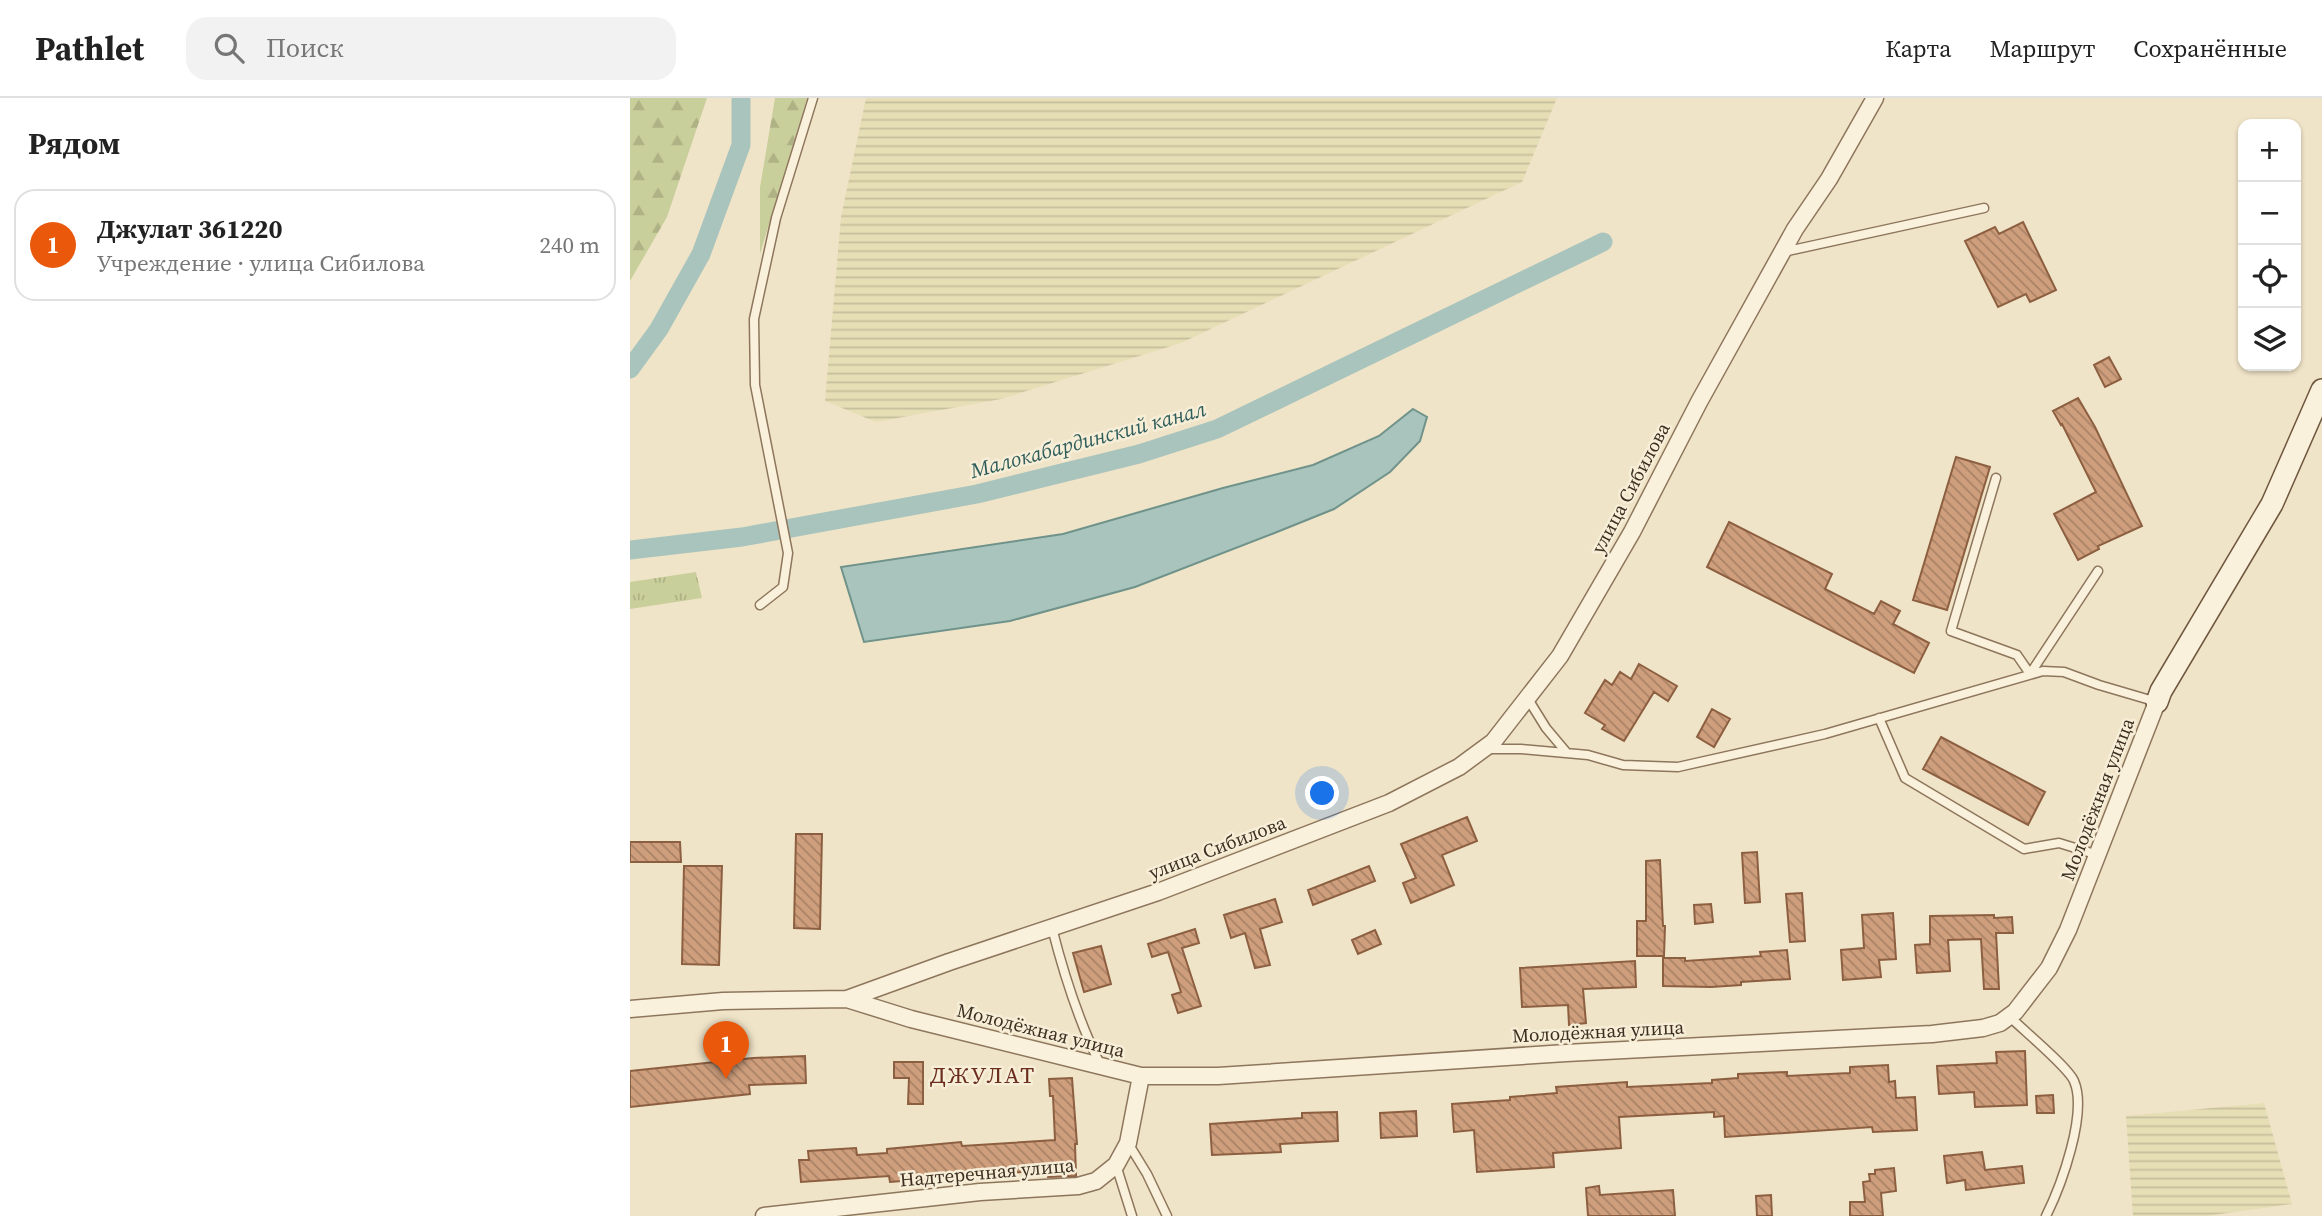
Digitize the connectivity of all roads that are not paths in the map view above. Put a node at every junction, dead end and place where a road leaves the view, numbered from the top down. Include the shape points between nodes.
1 (813, 98) edge
2 (1875, 98) edge
3 (1984, 208) dead end
4 (1783, 252) junction
5 (2322, 390) edge
6 (1996, 478) dead end
7 (2098, 571) dead end
8 (760, 605) dead end
9 (2029, 674) junction
10 (1528, 699) junction
11 (2157, 702) junction
12 (1878, 718) junction
13 (1483, 750) junction
14 (1567, 753) junction
15 (2098, 855) junction
16 (1052, 928) junction
17 (847, 999) junction
18 (630, 1009) edge
19 (2009, 1016) junction
20 (1101, 1067) junction
21 (1141, 1076) junction
22 (1128, 1143) junction
23 (1116, 1165) junction
24 (764, 1216) edge
25 (1132, 1216) edge
26 (1167, 1216) edge
27 (2046, 1216) edge

1 - 8 lane via 776,218 754,319 755,385 788,554 783,587
2 - 4 street, улица Сибилова
3 - 4 lane
4 - 10 street, улица Сибилова via 1632,531 1560,656
5 - 11 street via 2272,504
6 - 9 lane via 1951,631 2017,655
7 - 9 lane
9 - 11 lane via 2064,672
9 - 12 lane
10 - 13 street, улица Сибилова
10 - 14 lane
11 - 15 street, Молодёжная улица
12 - 14 lane via 1678,767 1623,765
12 - 15 lane via 1905,778 2024,849 2059,843
13 - 14 lane
13 - 16 street, улица Сибилова via 1389,803
15 - 19 street, Молодёжная улица via 2049,968
16 - 17 street, улица Сибилова
16 - 20 lane via 1082,1028
17 - 18 street, улица Сибилова
17 - 20 street, Молодёжная улица
19 - 21 street, Молодёжная улица via 1983,1028 1932,1034 1218,1076
19 - 27 lane via 2074,1080 2079,1103 2059,1190
20 - 21 street, Молодёжная улица
21 - 22 street, Надтеречная улица
22 - 23 street, Надтеречная улица
22 - 26 lane
23 - 24 street, Надтеречная улица via 1096,1181 1078,1186
23 - 25 lane

